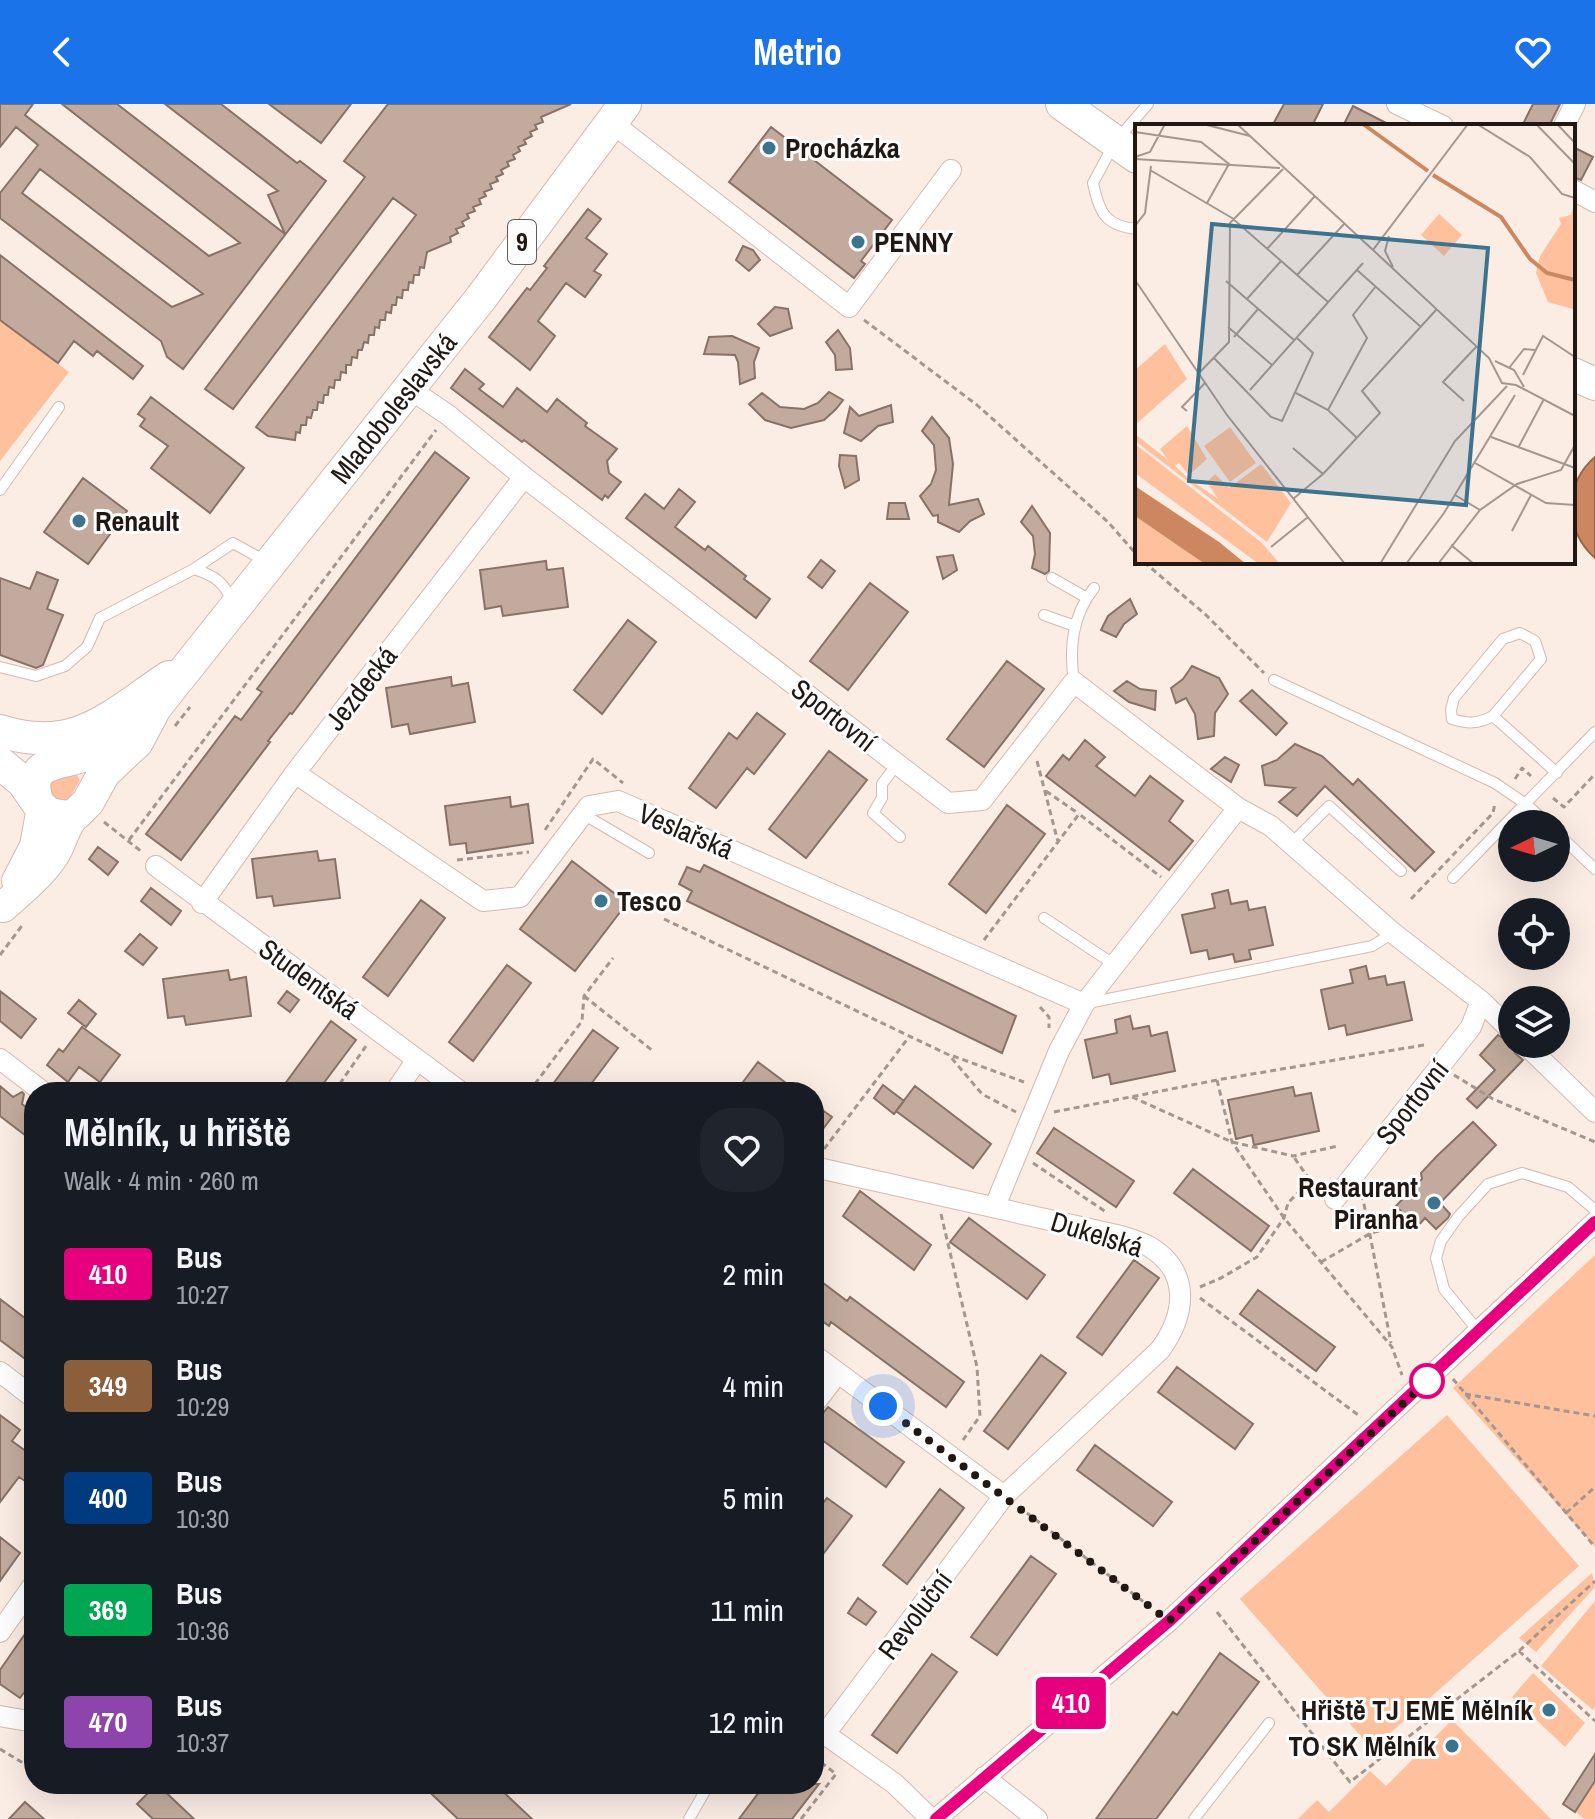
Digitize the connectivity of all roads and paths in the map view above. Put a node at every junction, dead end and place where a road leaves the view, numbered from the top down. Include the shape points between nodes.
1 (1062, 104) edge
2 (1148, 104) edge
3 (1397, 104) edge
4 (1575, 104) edge
5 (618, 113) edge
6 (1138, 124) edge
7 (1439, 124) edge
8 (1565, 124) edge
9 (1135, 131) edge
10 (1126, 150) edge
11 (951, 170) dead end
12 (1575, 191) edge
13 (1595, 202) edge
14 (1135, 229) edge
15 (849, 307) junction
16 (1575, 375) edge
17 (1595, 384) edge
18 (410, 389) junction
19 (59, 407) dead end
20 (448, 415) junction
21 (524, 477) junction
22 (0, 490) edge
23 (1135, 553) edge
24 (269, 563) junction
25 (1146, 564) edge
26 (194, 569) junction
27 (1052, 578) dead end
28 (1094, 588) dead end
29 (1087, 598) junction
30 (236, 607) junction
31 (1044, 615) dead end
32 (1075, 626) junction
33 (192, 663) junction
34 (0, 667) edge
35 (1274, 680) joint
36 (1074, 682) junction
37 (155, 708) junction
38 (1493, 716) junction
39 (0, 731) edge
40 (1595, 732) edge
41 (1035, 751) dead end
42 (0, 752) edge
43 (59, 761) junction
44 (0, 763) edge
45 (897, 764) junction
46 (295, 773) junction
47 (1557, 773) junction
48 (1595, 774) edge
49 (1511, 779) dead end
50 (1533, 779) dead end
51 (1045, 791) junction
52 (1553, 798) dead end
53 (1495, 803) dead end
54 (40, 805) junction
55 (1527, 805) junction
56 (1238, 808) junction
57 (90, 809) junction
58 (1533, 810) edge
59 (583, 814) junction
60 (1079, 814) junction
61 (900, 837) dead end
62 (129, 840) junction
63 (1058, 842) junction
64 (1291, 844) junction
65 (1570, 845) edge
66 (649, 853) dead end
67 (156, 866) joint
68 (1595, 869) edge
69 (1401, 871) dead end
70 (1453, 878) dead end
71 (1164, 879) dead end
72 (1411, 899) dead end
73 (202, 903) junction
74 (2, 909) edge
75 (1044, 918) dead end
76 (664, 919) dead end
77 (1393, 933) junction
78 (982, 941) dead end
79 (613, 958) dead end
80 (1115, 965) junction
81 (584, 996) junction
82 (1481, 1001) junction
83 (1037, 1004) dead end
84 (1084, 1004) junction
85 (1498, 1017) edge
86 (378, 1029) junction
87 (1049, 1033) dead end
88 (909, 1036) junction
89 (1424, 1045) dead end
90 (653, 1051) dead end
91 (949, 1055) junction
92 (1539, 1058) edge
93 (0, 1059) edge
94 (417, 1060) junction
95 (1440, 1066) junction
96 (1217, 1080) junction
97 (30, 1082) edge
98 (341, 1082) edge
99 (402, 1082) edge
100 (447, 1082) edge
101 (536, 1082) edge
102 (1027, 1083) dead end
103 (1132, 1097) junction
104 (1595, 1112) edge
105 (1031, 1116) junction
106 (1232, 1142) junction
107 (1595, 1142) edge
108 (1338, 1146) dead end
109 (824, 1151) edge
110 (1016, 1152) junction
111 (1293, 1156) junction
112 (824, 1159) edge
113 (1357, 1172) junction
114 (936, 1193) junction
115 (1335, 1199) dead end
116 (995, 1206) junction
117 (1595, 1210) edge
118 (1114, 1217) dead end
119 (1284, 1218) junction
120 (1595, 1222) edge
121 (1391, 1228) dead end
122 (1371, 1233) junction
123 (1321, 1262) junction
124 (1186, 1291) junction
125 (1479, 1332) junction
126 (1392, 1347) junction
127 (824, 1362) edge
128 (1442, 1366) junction
129 (0, 1372) edge
130 (838, 1373) junction
131 (1403, 1379) dead end
132 (24, 1390) edge
133 (824, 1391) edge
134 (1465, 1394) junction
135 (1595, 1416) edge
136 (1363, 1419) dead end
137 (952, 1456) junction
138 (1595, 1487) edge
139 (1004, 1496) junction
140 (1566, 1513) junction
141 (1595, 1547) edge
142 (1595, 1581) edge
143 (24, 1598) edge
144 (1217, 1612) dead end
145 (1169, 1621) junction
146 (0, 1632) edge
147 (1519, 1651) junction
148 (0, 1716) edge
149 (24, 1720) edge
150 (1595, 1721) edge
151 (1269, 1723) dead end
152 (824, 1725) edge
153 (824, 1733) edge
154 (0, 1749) edge
155 (24, 1764) edge
156 (824, 1765) edge
157 (984, 1777) junction
158 (824, 1789) edge
159 (703, 1794) edge
160 (820, 1794) edge
161 (689, 1819) edge
162 (801, 1819) edge
163 (933, 1819) edge
164 (1037, 1819) edge
165 (1194, 1819) edge

1 - 10 main road
2 - 6 lane
3 - 7 street
4 - 8 street
5 - 15 street
5 - 18 main road, Mladoboleslavská / 9
9 - 10 lane
10 - 14 lane via 1093,183 1103,215 1118,227
11 - 15 street
12 - 13 street
15 - 23 path via 977,405 1108,522
16 - 17 main road
18 - 20 street, Sportovní
18 - 24 main road, Mladoboleslavská / 9
19 - 22 lane
20 - 21 street, Sportovní
20 - 62 path
21 - 45 street, Sportovní
21 - 46 street, Jezdecká
24 - 26 lane via 233,543
24 - 30 main road, Mladoboleslavská / 9
25 - 35 path
26 - 30 lane via 216,576
26 - 34 lane via 100,618 87,647 65,666 36,676
27 - 29 lane
28 - 29 lane
29 - 32 lane
30 - 33 main road, Mladoboleslavská / 9
31 - 32 lane
32 - 36 lane via 1070,653
33 - 37 main road, Mladoboleslavská / 9
33 - 39 main road, 9 via 101,725 72,736 26,739
35 - 55 lane via 1495,783
36 - 45 street, Sportovní via 982,800 948,803
36 - 56 street
37 - 43 main road, Mladoboleslavská via 112,741
37 - 57 main road, Mladoboleslavská via 137,742 104,773
38 - 38 lane via 1541,659 1535,641 1520,633 1503,639 1454,698 1452,719 1479,724
38 - 47 lane
40 - 47 lane
41 - 51 path
42 - 43 main road
43 - 54 main road, Mladoboleslavská via 38,775
43 - 57 main road via 77,763 89,776
44 - 54 main road
45 - 61 lane via 882,784 882,798 873,813
46 - 59 street via 483,901 520,897
46 - 73 street, Jezdecká
47 - 55 lane
48 - 52 path via 1564,807
49 - 50 path via 1522,768
51 - 60 path
51 - 63 path
53 - 72 path via 1493,813
54 - 57 main road via 58,817
54 - 74 street, Mladoboleslavská via 35,846
55 - 58 lane
55 - 70 lane
56 - 64 street
56 - 80 street
57 - 62 path
57 - 74 street, Mladoboleslavská via 66,825 56,853
59 - 66 lane
59 - 84 street, Veslařská via 589,806 618,801
60 - 63 path
60 - 71 path
62 - 67 path
63 - 78 path
64 - 69 lane via 1329,806
64 - 77 street
65 - 68 lane
67 - 73 street, Studentská
73 - 86 street, Studentská
75 - 80 lane
76 - 88 path
77 - 82 street
77 - 84 lane via 1372,946
79 - 81 path
80 - 84 street
81 - 90 path
81 - 101 path via 582,1021
82 - 85 street
82 - 95 street, Sportovní via 1471,1027
83 - 87 path via 1049,1017
84 - 105 street
86 - 94 street, Studentská
86 - 98 path
88 - 91 path
88 - 109 path
89 - 96 path
91 - 102 path
91 - 105 path via 982,1094
92 - 104 street
93 - 97 street
94 - 99 street
94 - 100 street, Studentská
95 - 107 path via 1493,1099
95 - 113 street, Sportovní
96 - 103 path
96 - 106 path
103 - 105 path
103 - 106 path
105 - 110 street
106 - 111 path
106 - 119 path
108 - 111 path
110 - 116 street
110 - 118 path
111 - 119 path via 1310,1180 1288,1203
112 - 114 street, Dukelská
113 - 115 street, Sportovní
113 - 122 path
114 - 116 street, Dukelská
114 - 137 path via 978,1379 980,1416
116 - 124 street, Dukelská via 1149,1246
117 - 125 lane via 1568,1187 1522,1173 1488,1184 1441,1241 1436,1258 1444,1289
119 - 123 path
119 - 124 path via 1253,1261
120 - 125 street
121 - 122 path
122 - 123 path
122 - 126 path
123 - 126 path
124 - 136 path
124 - 139 street via 1176,1324 1160,1350
125 - 128 street
126 - 131 path
127 - 130 street
128 - 134 path
128 - 145 street
129 - 132 street
130 - 133 street
130 - 137 street
134 - 135 path
134 - 140 path
137 - 139 street
138 - 140 path
139 - 145 path
139 - 152 street, Revoluční
140 - 141 path
142 - 147 path
143 - 146 street
144 - 147 path via 1350,1782
145 - 157 street
147 - 150 path
148 - 149 street
151 - 165 lane
153 - 163 street
154 - 155 path
156 - 158 path via 836,1774
157 - 163 street
157 - 164 street
159 - 161 lane
160 - 162 path

